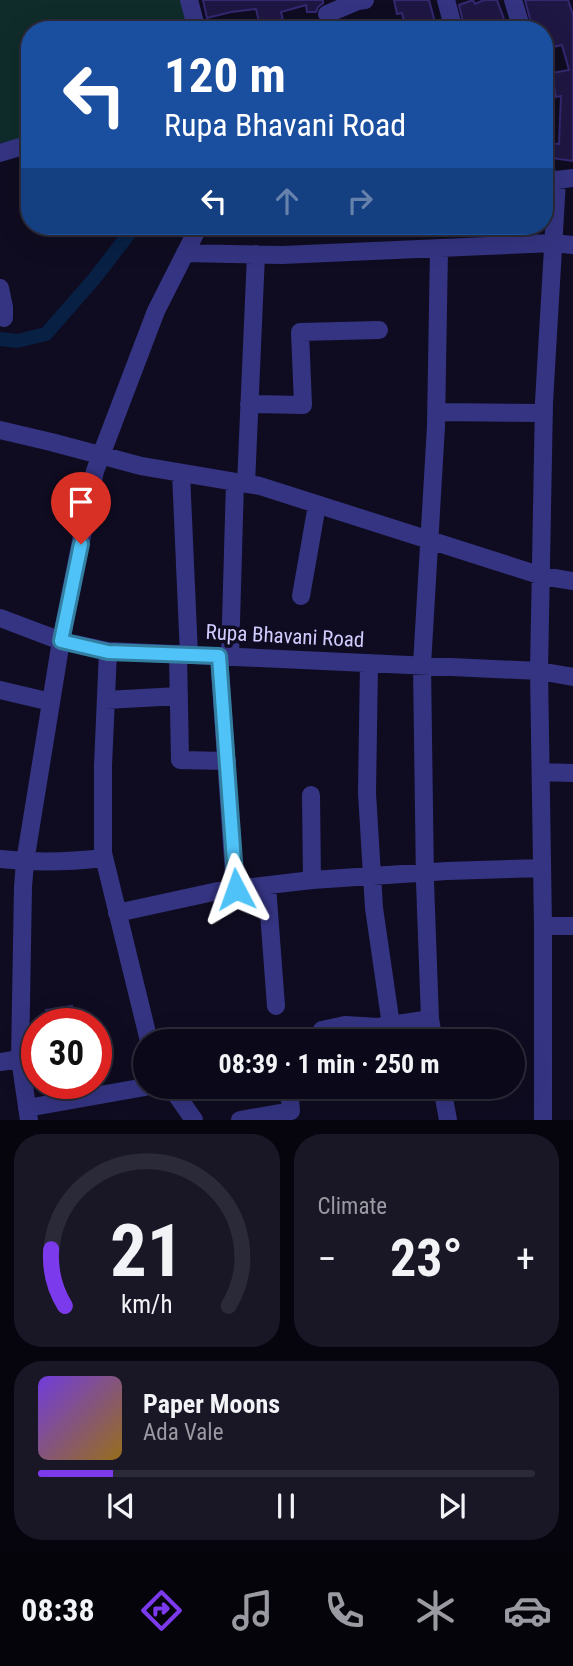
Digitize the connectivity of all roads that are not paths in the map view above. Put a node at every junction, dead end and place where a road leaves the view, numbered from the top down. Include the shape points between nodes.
1 (189, 0) edge
2 (365, 0) edge
3 (513, 0) edge
4 (452, 2) edge
5 (327, 14) dead end
6 (195, 21) edge
7 (453, 21) edge
8 (519, 21) edge
9 (21, 147) edge
10 (0, 153) edge
11 (558, 178) edge
12 (194, 235) edge
13 (500, 235) edge
14 (553, 243) junction
15 (499, 245) junction
16 (573, 245) edge
17 (439, 248) junction
18 (185, 253) junction
19 (257, 254) junction
20 (0, 288) edge
21 (4, 318) dead end
22 (379, 330) dead end
23 (249, 404) junction
24 (437, 412) junction
25 (544, 413) junction
26 (0, 430) edge
27 (102, 456) junction
28 (181, 473) junction
29 (240, 483) junction
30 (317, 505) junction
31 (429, 540) junction
32 (542, 576) junction
33 (573, 581) edge
34 (301, 596) dead end
35 (0, 618) edge
36 (61, 641) junction
37 (108, 652) junction
38 (184, 654) junction
39 (225, 656) junction
40 (369, 663) junction
41 (422, 665) junction
42 (540, 671) junction
43 (573, 677) edge
44 (0, 690) edge
45 (179, 696) junction
46 (106, 701) junction
47 (51, 702) junction
48 (227, 761) junction
49 (541, 772) junction
50 (573, 773) edge
51 (312, 795) dead end
52 (104, 858) junction
53 (0, 859) edge
54 (25, 862) junction
55 (542, 869) junction
56 (425, 873) junction
57 (372, 876) junction
58 (312, 880) junction
59 (267, 886) junction
60 (236, 889) junction
61 (117, 913) junction
62 (543, 926) junction
63 (573, 926) edge
64 (276, 1006) dead end
65 (430, 1019) junction
66 (391, 1025) junction
67 (146, 1029) edge
68 (327, 1029) edge
69 (432, 1029) edge
70 (20, 1059) junction
71 (0, 1062) edge
72 (133, 1090) edge
73 (179, 1099) edge
74 (290, 1099) edge
75 (444, 1099) edge
76 (28, 1114) edge
77 (194, 1120) edge
78 (240, 1120) edge
79 (448, 1120) edge
80 (543, 1120) edge

1 - 6 street
2 - 5 street
3 - 8 street
4 - 7 street
9 - 10 street
11 - 14 street
12 - 18 street
13 - 15 street
14 - 15 street
14 - 16 street
14 - 25 street
15 - 17 street
17 - 19 street
17 - 24 street
18 - 19 street
18 - 27 street via 156,311
19 - 23 street
20 - 21 street
22 - 23 street via 300,332 303,405
23 - 29 street
24 - 25 street
24 - 31 street
25 - 32 street
26 - 27 street
27 - 28 street
27 - 36 street via 95,471
28 - 29 street
28 - 38 street
29 - 30 street
29 - 39 street
30 - 31 street
30 - 34 street
31 - 32 street
31 - 41 street
32 - 33 street
32 - 42 street
35 - 36 street, Rupa Bhavani Road
36 - 37 street, Rupa Bhavani Road
36 - 47 street
37 - 38 street, Rupa Bhavani Road
37 - 46 street
38 - 39 street, Rupa Bhavani Road
38 - 45 street
39 - 40 street, Rupa Bhavani Road
39 - 48 street
40 - 41 street, Rupa Bhavani Road
40 - 57 street via 367,793
41 - 42 street, Rupa Bhavani Road
41 - 56 street
42 - 43 street, Rupa Bhavani Road
42 - 49 street
44 - 47 street
45 - 46 street
45 - 48 street via 180,760
46 - 52 street
47 - 54 street
48 - 60 street
49 - 50 street
49 - 55 street
51 - 58 street
52 - 54 street
52 - 61 street
53 - 54 street
54 - 70 street
55 - 56 street
55 - 62 street
56 - 57 street
56 - 65 street
57 - 58 street
57 - 66 street
58 - 59 street
59 - 60 street
59 - 64 street
60 - 61 street
61 - 67 street
62 - 63 street
62 - 80 street
65 - 66 street
65 - 69 street
66 - 68 street
70 - 71 street
70 - 76 street
72 - 76 street
73 - 77 street
74 - 78 street via 291,1111
75 - 79 street

